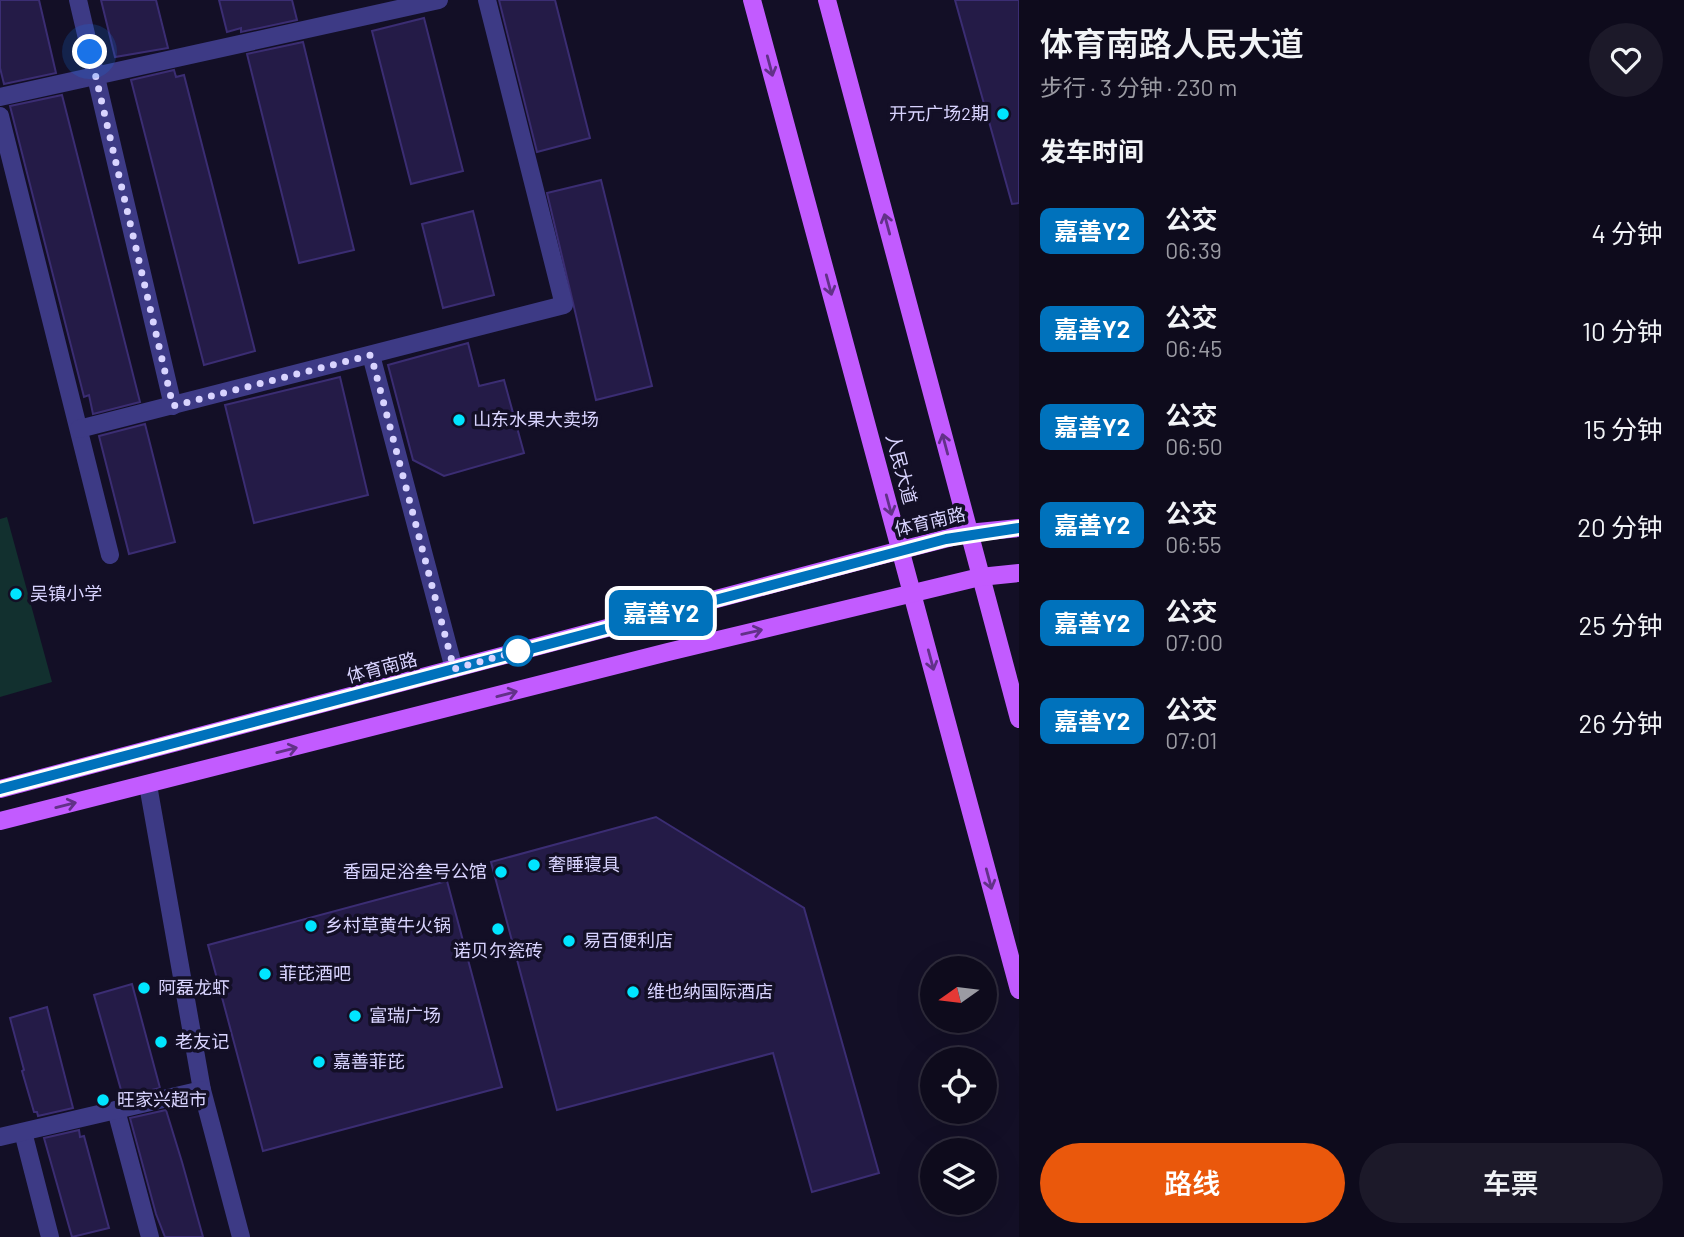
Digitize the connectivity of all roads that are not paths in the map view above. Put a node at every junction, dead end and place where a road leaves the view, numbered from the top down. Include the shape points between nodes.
1 (78, 0) edge
2 (439, 0) edge
3 (488, 0) edge
4 (752, 0) edge
5 (827, 0) edge
6 (96, 77) junction
7 (0, 96) edge
8 (0, 116) edge
9 (371, 355) junction
10 (173, 406) junction
11 (79, 429) junction
12 (1019, 528) edge
13 (968, 533) junction
14 (901, 550) junction
15 (110, 555) dead end
16 (1019, 573) edge
17 (980, 577) junction
18 (913, 594) junction
19 (454, 669) junction
20 (1019, 719) edge
21 (148, 785) junction
22 (0, 789) edge
23 (0, 821) edge
24 (1019, 990) edge
25 (202, 1090) junction
26 (116, 1110) junction
27 (23, 1132) junction
28 (0, 1137) edge
29 (50, 1237) edge
30 (150, 1237) edge
31 (241, 1237) edge

1 - 6 lane
2 - 6 lane
3 - 9 lane via 564,305
4 -> 14 main road, 人民大道
13 -> 5 main road
6 - 7 lane
6 - 10 lane
8 - 11 lane
9 - 10 lane
9 - 19 lane
10 - 11 lane
11 - 15 lane
12 - 13 main road, 体育南路
13 - 14 main road, 体育南路
13 - 17 main road
14 - 18 main road, 人民大道
14 - 19 main road, 体育南路
16 - 17 main road
17 - 18 main road
17 - 20 main road
21 -> 18 main road
18 -> 24 main road, 人民大道
19 - 22 main road, 体育南路
23 -> 21 main road
21 - 25 lane
25 - 26 lane
25 - 31 lane
26 - 27 lane
26 - 30 lane
27 - 28 lane
27 - 29 lane

